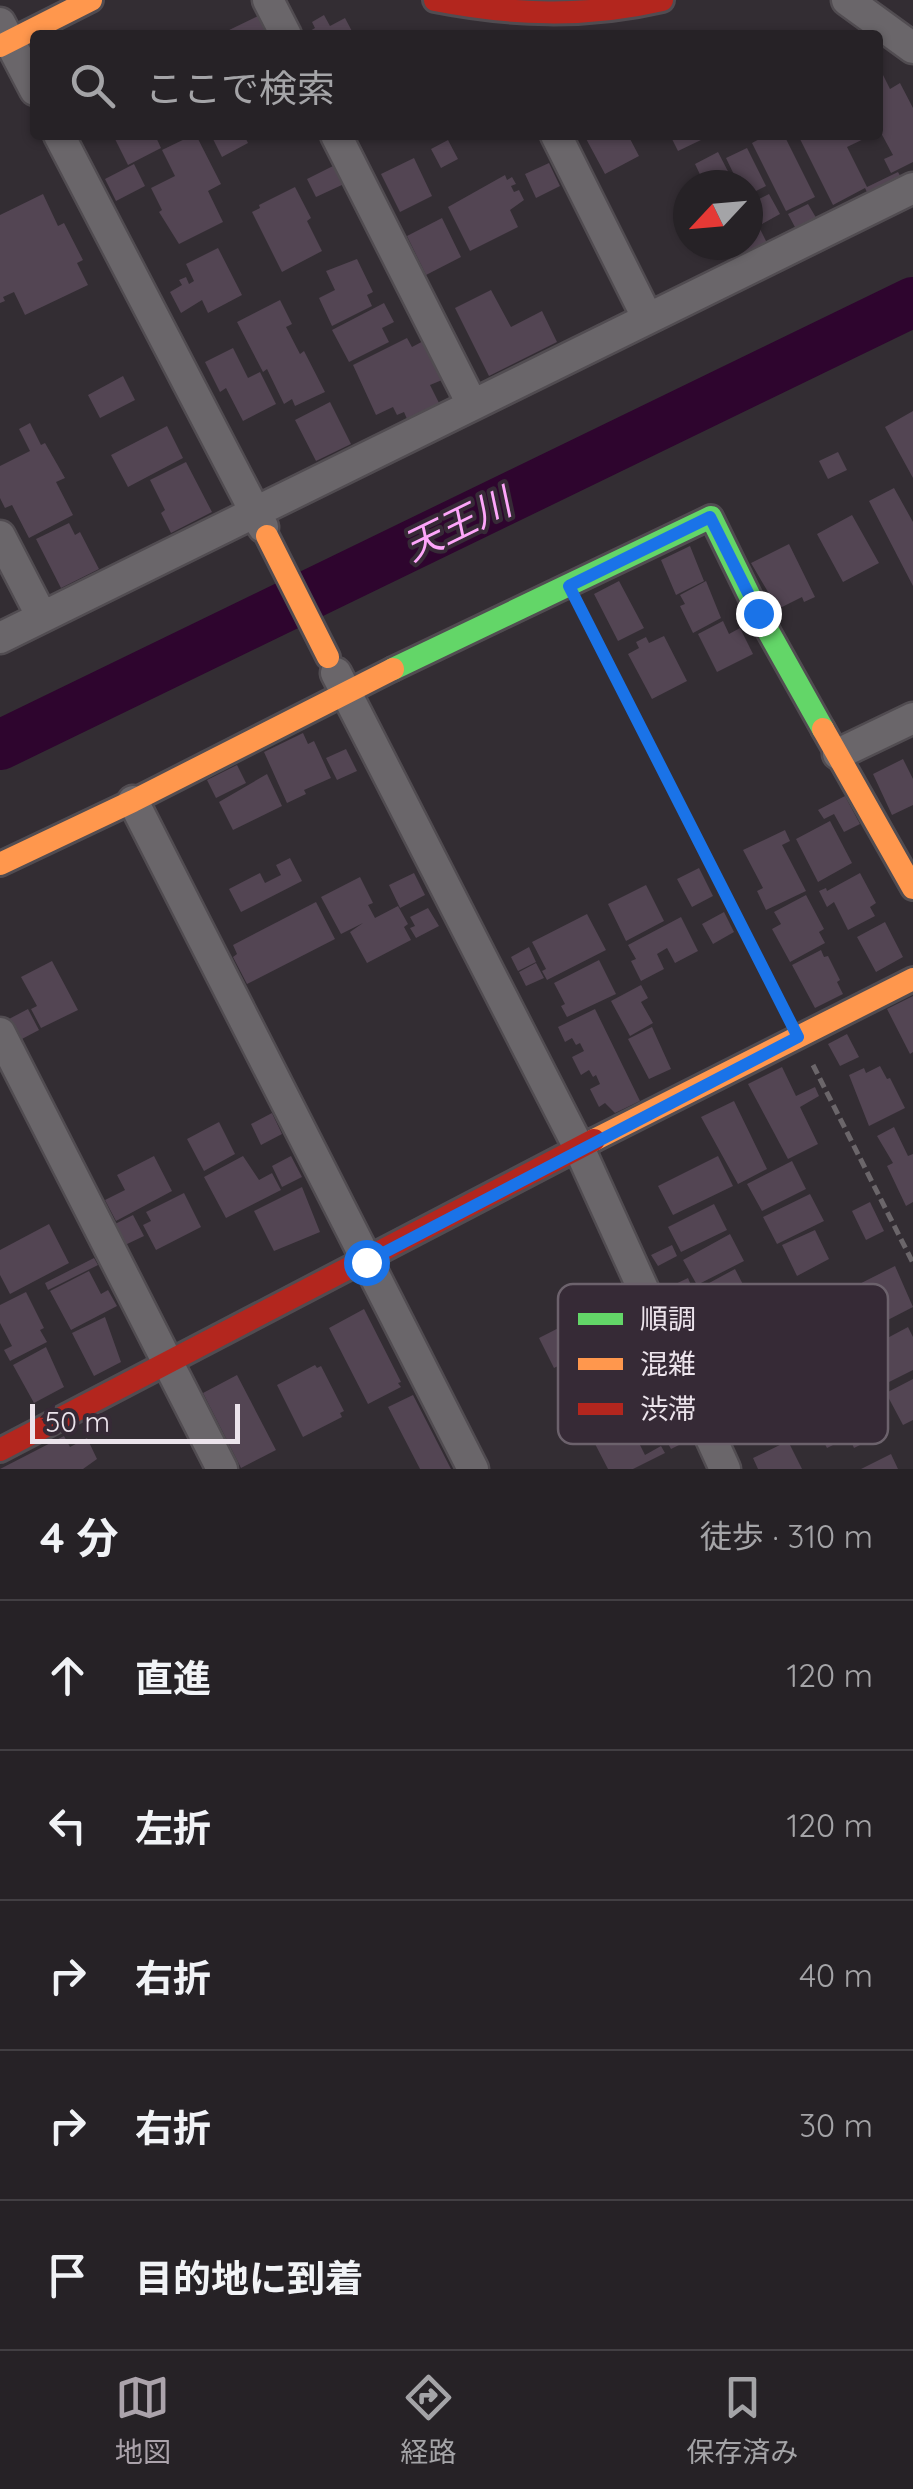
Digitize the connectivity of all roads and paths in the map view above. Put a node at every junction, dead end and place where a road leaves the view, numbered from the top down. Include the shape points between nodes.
1 (91, 0) edge
2 (268, 0) edge
3 (435, 0) edge
4 (662, 0) edge
5 (846, 0) edge
6 (497, 16) edge
7 (283, 30) edge
8 (3, 37) edge
9 (913, 48) edge
10 (30, 82) edge
11 (61, 140) edge
12 (339, 140) edge
13 (558, 140) edge
14 (913, 188) edge
15 (647, 317) junction
16 (472, 404) junction
17 (261, 524) junction
18 (0, 536) edge
19 (569, 586) junction
20 (42, 618) junction
21 (0, 638) edge
22 (328, 657) joint
23 (346, 691) junction
24 (913, 718) edge
25 (838, 754) junction
26 (133, 801) junction
27 (0, 864) edge
28 (913, 888) edge
29 (913, 979) edge
30 (0, 1033) edge
31 (798, 1037) junction
32 (579, 1148) junction
33 (366, 1262) junction
34 (913, 1263) edge
35 (641, 1284) edge
36 (169, 1365) junction
37 (714, 1444) edge
38 (0, 1450) edge
39 (222, 1469) edge
40 (473, 1469) edge
41 (725, 1469) edge

1 - 8 street
2 - 7 street
3 - 6 street
4 - 6 street via 570,16
5 - 9 street
8 - 10 street
11 - 17 street
12 - 16 street
13 - 15 street
14 - 15 street
15 - 16 street
16 - 17 street
17 - 20 street
17 - 22 street
18 - 20 street
19 - 23 street
19 - 25 street via 710,517
19 - 31 path
20 - 21 street
22 - 23 street
23 - 26 street
23 - 32 street
24 - 25 street
25 - 28 street
26 - 27 street
26 - 33 street
29 - 31 street
30 - 36 street
31 - 32 street
31 - 34 path
32 - 33 street
32 - 35 street
33 - 36 street
33 - 40 street
36 - 38 street
36 - 39 street
37 - 41 street

